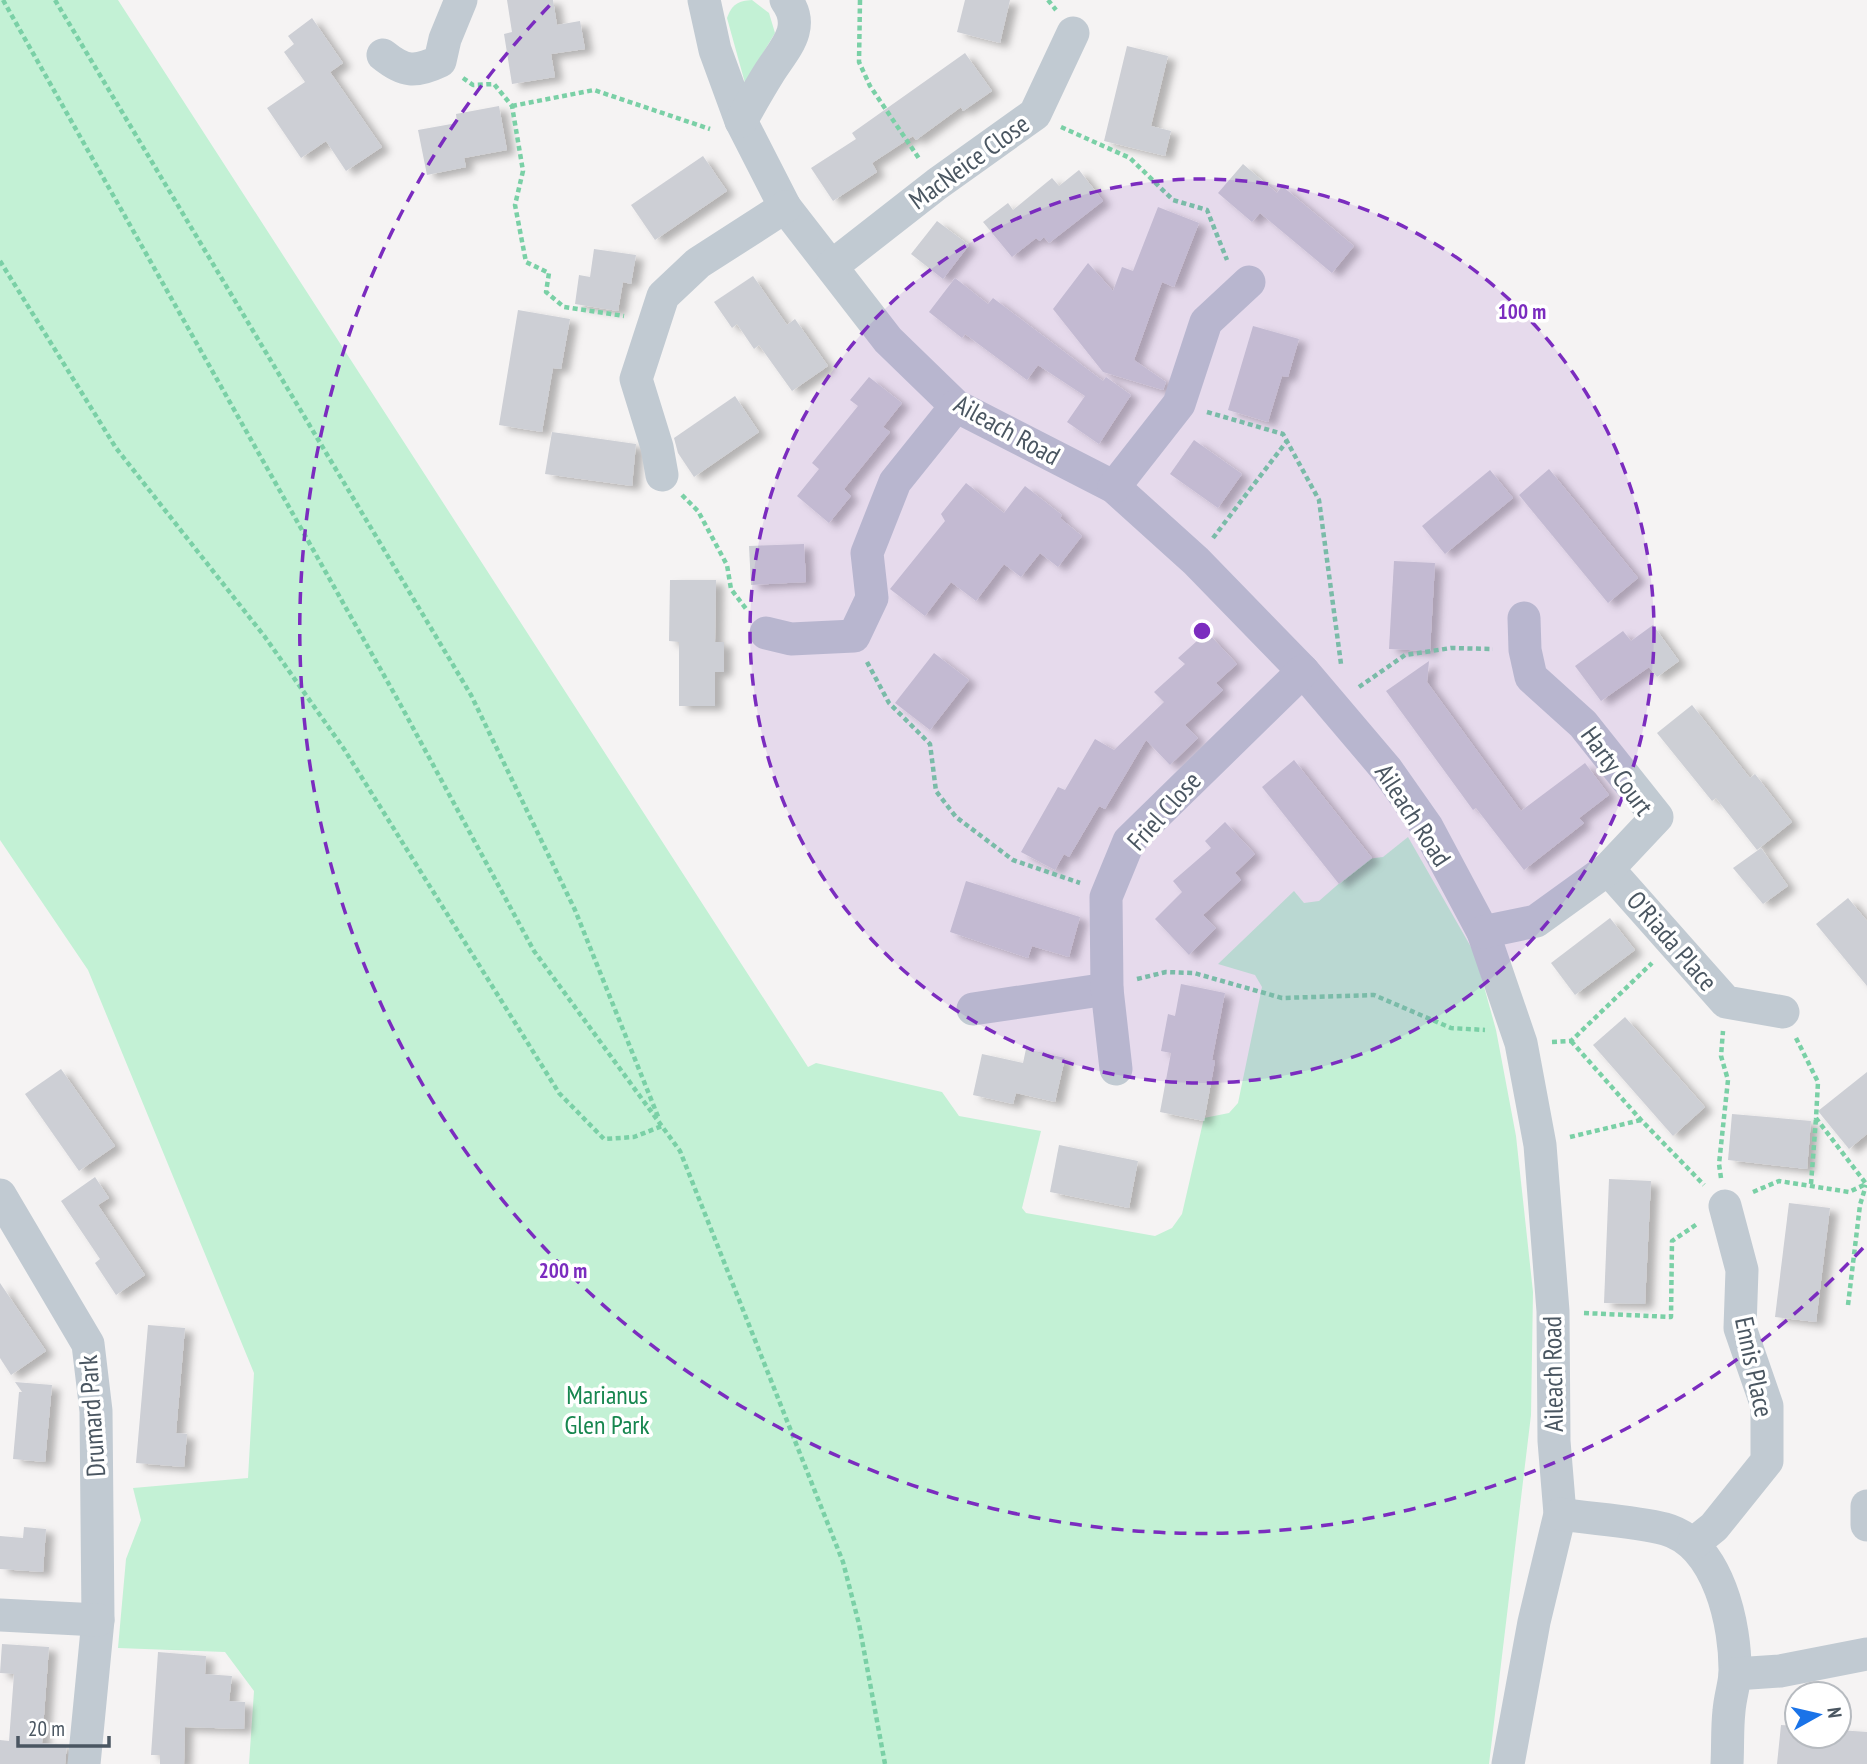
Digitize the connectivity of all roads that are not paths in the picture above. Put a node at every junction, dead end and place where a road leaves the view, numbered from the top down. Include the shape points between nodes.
1 (461, 0) edge
2 (704, 0) edge
3 (786, 0) edge
4 (1073, 33) dead end
5 (383, 55) dead end
6 (741, 121) junction
7 (785, 207) junction
8 (832, 266) junction
9 (1248, 282) road end
10 (956, 406) junction
11 (662, 475) road end
12 (1114, 487) junction
13 (766, 633) road end
14 (1525, 634) road end
15 (1319, 691) junction
16 (1608, 869) junction
17 (1483, 932) junction
18 (1107, 989) junction
19 (973, 1009) dead end
20 (1783, 1012) road end
21 (1116, 1069) dead end
22 (0, 1195) edge
23 (1725, 1206) road end
24 (1867, 1506) edge
25 (1560, 1514) junction
26 (1867, 1525) edge
27 (1693, 1544) junction
28 (0, 1615) edge
29 (98, 1620) junction
30 (1867, 1654) edge
31 (1735, 1674) junction
32 (84, 1764) edge
33 (1508, 1764) edge
34 (1727, 1764) edge

1 - 5 street via 440,61 409,70
2 - 6 street, Aileach Road via 715,50
3 - 6 street via 794,15 791,41
4 - 8 street, MacNeice Close via 1035,114
6 - 7 street, Aileach Road
7 - 8 street, Aileach Road
7 - 11 street via 698,263 663,296 636,379
8 - 10 street, Aileach Road via 888,340
9 - 12 street via 1206,322 1179,404
10 - 12 street, Aileach Road
10 - 13 street via 895,482 867,553 872,598 854,636 791,639
12 - 15 street, Aileach Road via 1196,561
14 - 16 street, Harty Court via 1531,677 1583,724 1657,817
15 - 17 street, Aileach Road via 1387,770 1427,827
15 - 18 street, Friel Close via 1129,841 1106,897
16 - 17 street, Harty Court via 1536,921
16 - 20 street, O'Riada Place via 1726,1002
17 - 25 street, Aileach Road via 1519,1037 1539,1145 1553,1311
18 - 19 street
18 - 21 street, Friel Close
22 - 29 street, Drumard Park via 88,1344 96,1411
23 - 27 street, Ennis Place via 1742,1269 1740,1328 1767,1406 1767,1461 1714,1528
24 - 26 street
25 - 27 street via 1667,1530
25 - 33 street, Aileach Road
27 - 31 street via 1715,1574 1723,1595
28 - 29 street
29 - 32 street, Drumard Park
30 - 31 street via 1780,1671
31 - 34 street

